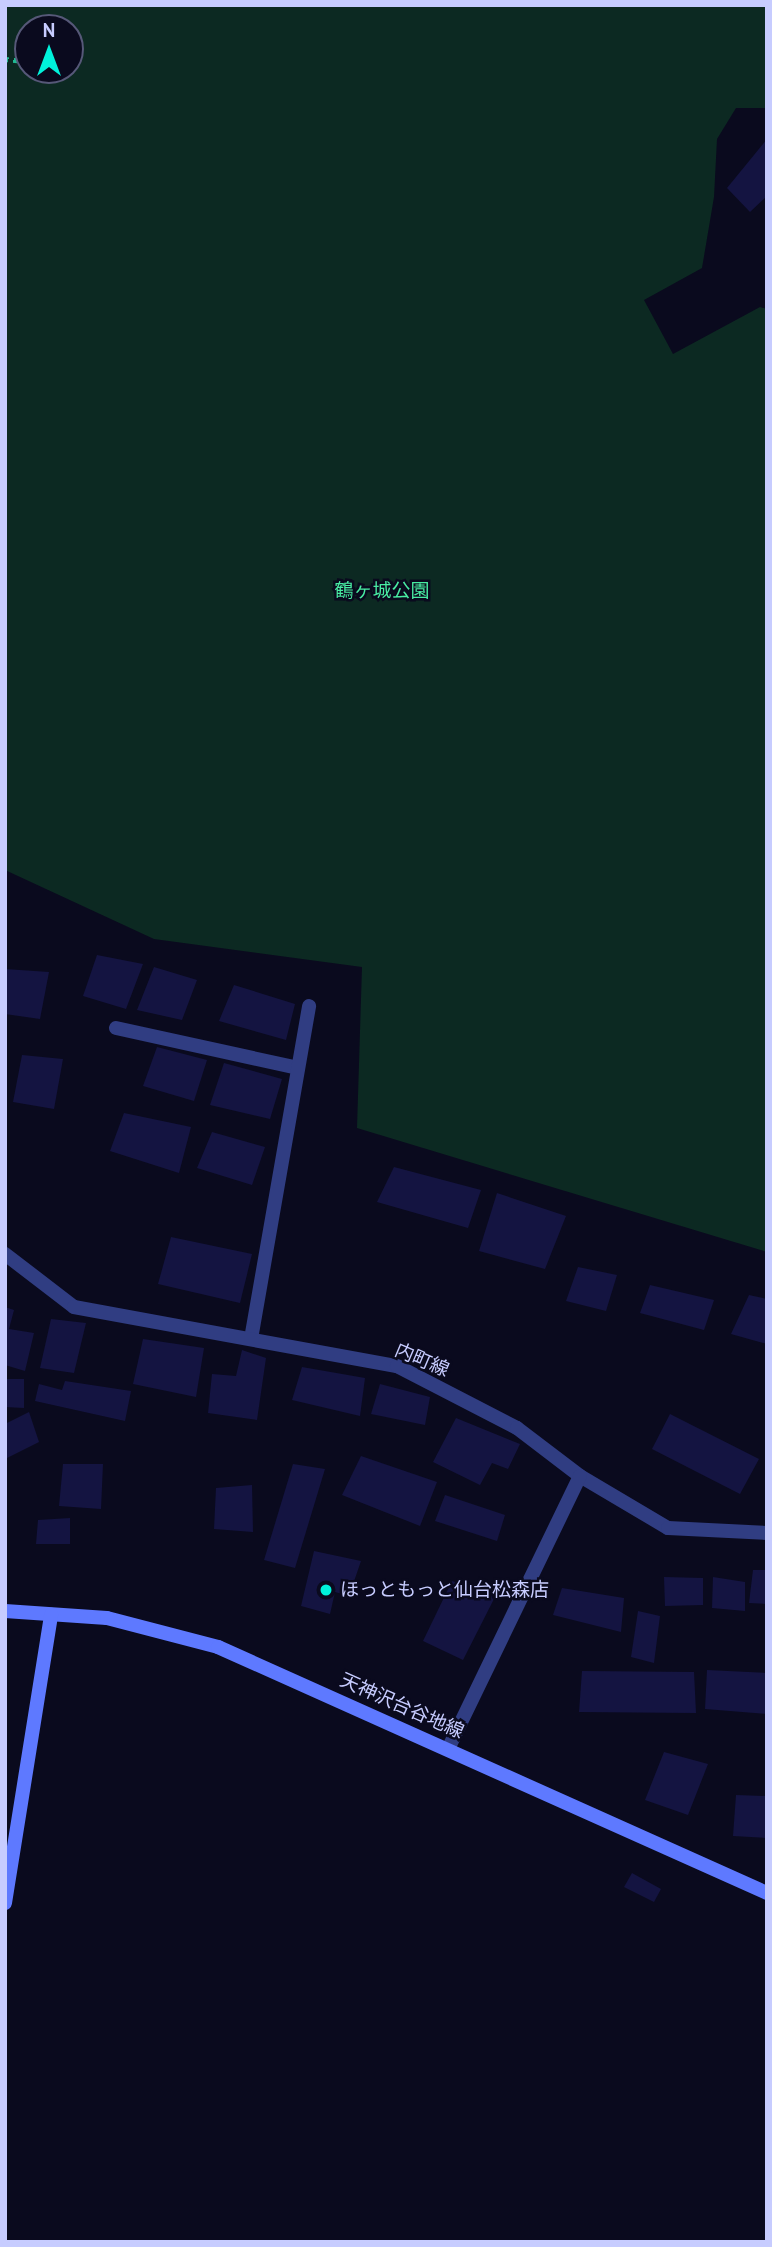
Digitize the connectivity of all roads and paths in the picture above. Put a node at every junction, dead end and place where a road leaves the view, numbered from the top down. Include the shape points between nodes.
1 (309, 1006) dead end
2 (116, 1028) dead end
3 (298, 1068) junction
4 (5, 1254) edge
5 (251, 1339) junction
6 (580, 1476) junction
7 (767, 1532) edge
8 (5, 1611) edge
9 (51, 1615) junction
10 (449, 1747) junction
11 (767, 1893) edge
12 (5, 1903) edge

1 - 3 street
2 - 3 street
3 - 5 street
4 - 5 street, 内町線 via 74,1307
5 - 6 street, 内町線 via 397,1366 517,1427
6 - 7 street, 内町線 via 668,1528
6 - 10 street
8 - 9 street, 天神沢台谷地線
9 - 10 street, 天神沢台谷地線 via 107,1618 218,1647
9 - 12 street
10 - 11 street, 天神沢台谷地線

